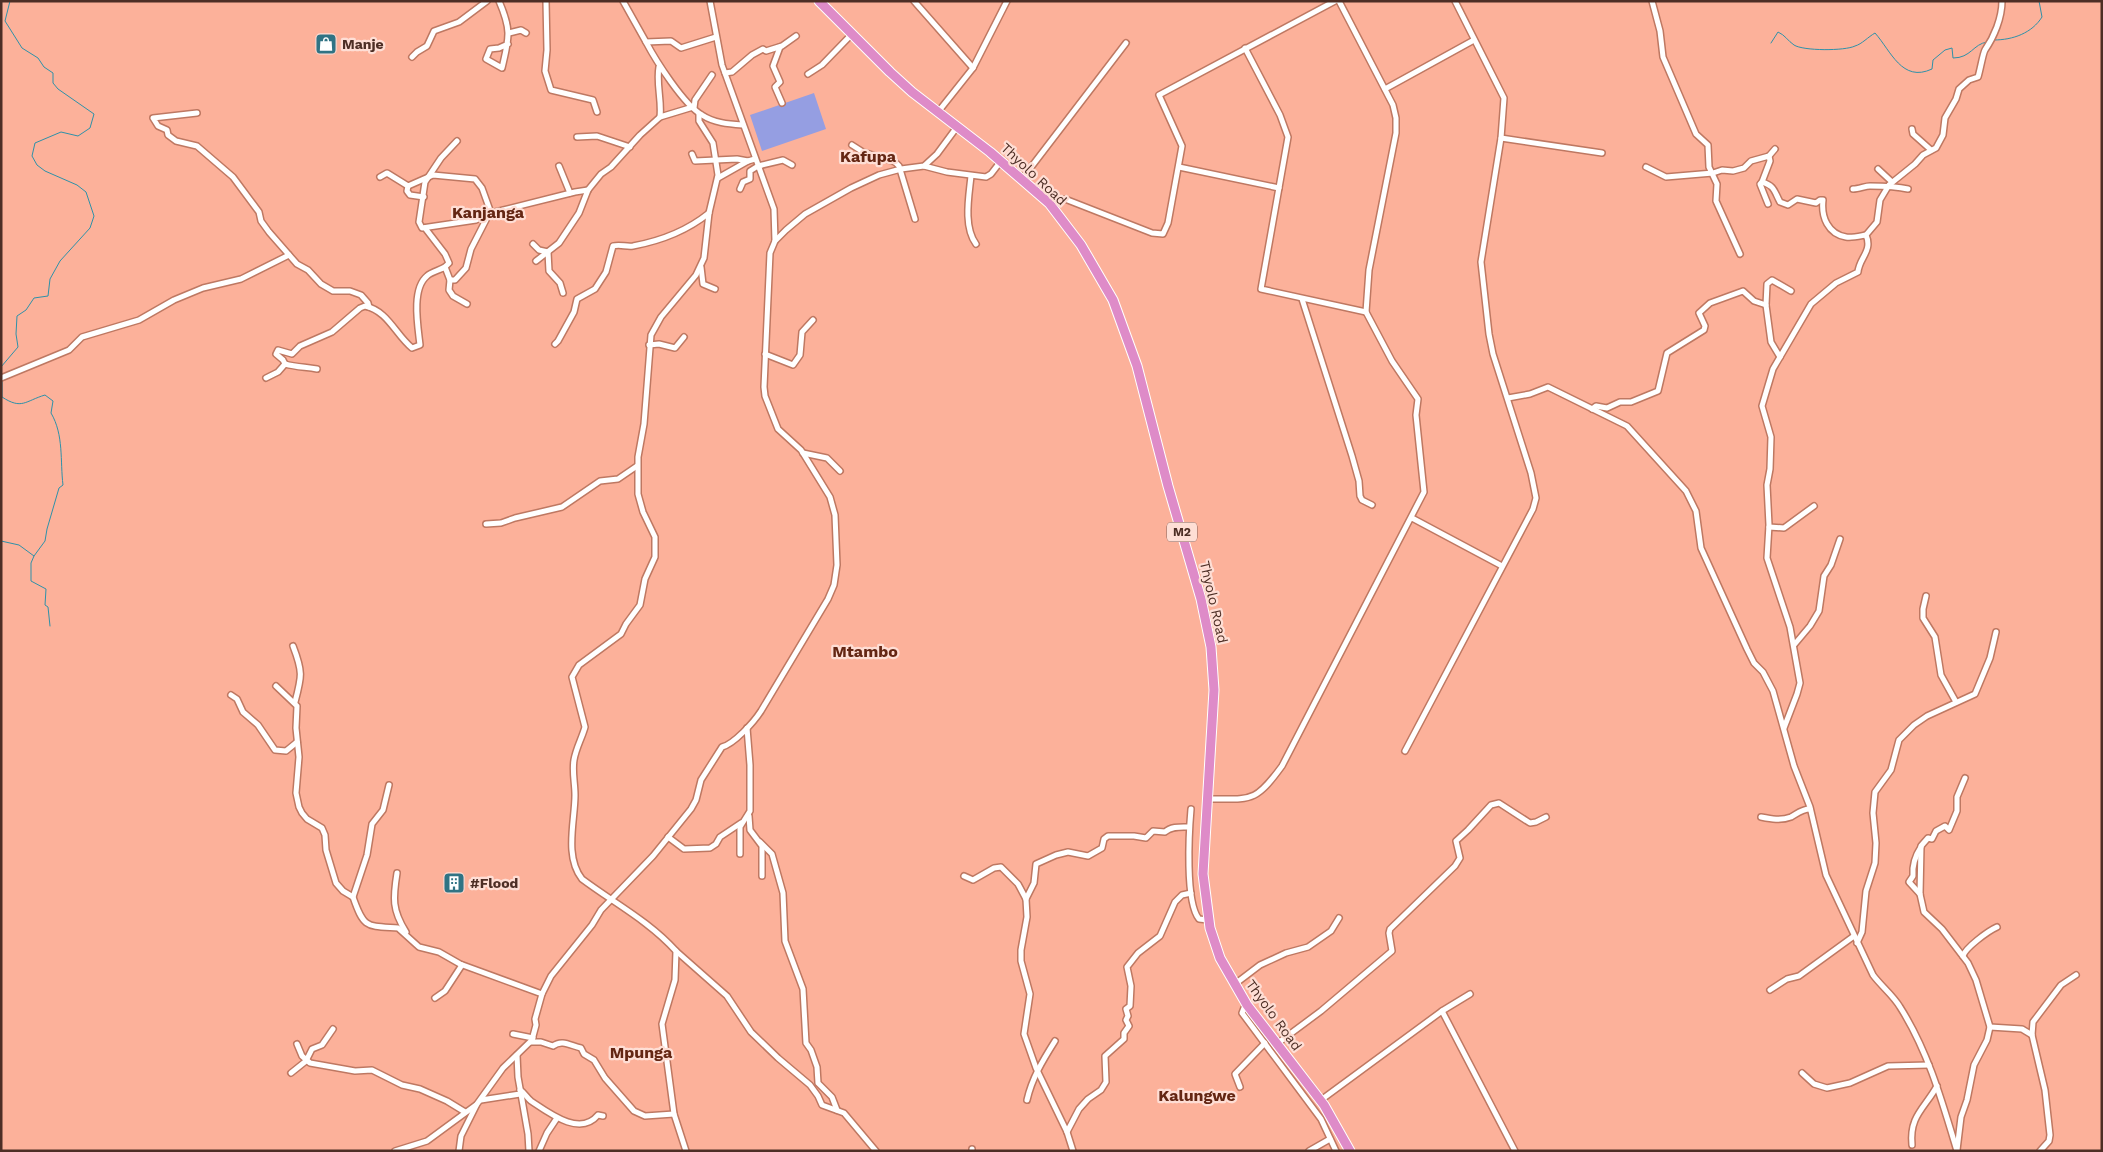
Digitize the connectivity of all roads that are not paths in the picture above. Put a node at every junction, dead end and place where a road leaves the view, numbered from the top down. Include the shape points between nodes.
1 (488, 1) edge
2 (499, 1) edge
3 (546, 1) edge
4 (623, 1) edge
5 (710, 1) edge
6 (819, 1) edge
7 (914, 1) edge
8 (1006, 1) edge
9 (1335, 1) edge
10 (1339, 1) edge
11 (1455, 1) edge
12 (1652, 1) edge
13 (2002, 1) edge
14 (510, 33) junction
15 (526, 33) dead end
16 (852, 34) junction
17 (796, 36) dead end
18 (716, 37) junction
19 (1474, 40) junction
20 (646, 42) junction
21 (1126, 43) dead end
22 (508, 44) junction
23 (780, 47) junction
24 (1245, 48) junction
25 (412, 57) dead end
26 (660, 67) junction
27 (973, 68) junction
28 (725, 73) junction
29 (808, 74) dead end
30 (712, 75) dead end
31 (1385, 90) junction
32 (782, 102) dead end
33 (693, 107) junction
34 (197, 112) dead end
35 (597, 112) dead end
36 (938, 112) junction
37 (699, 114) junction
38 (660, 117) junction
39 (743, 125) junction
40 (958, 127) junction
41 (1912, 129) dead end
42 (577, 137) dead end
43 (1501, 138) junction
44 (457, 141) dead end
45 (852, 145) dead end
46 (630, 147) junction
47 (1775, 149) dead end
48 (1931, 150) junction
49 (1602, 153) dead end
50 (692, 154) dead end
51 (1769, 156) junction
52 (755, 158) junction
53 (717, 161) junction
54 (748, 161) junction
55 (1001, 161) junction
56 (792, 165) dead end
57 (559, 166) dead end
58 (758, 166) junction
59 (924, 166) junction
60 (1179, 167) junction
61 (1646, 167) dead end
62 (901, 169) junction
63 (1878, 169) dead end
64 (1713, 173) junction
65 (971, 176) junction
66 (380, 177) dead end
67 (427, 178) junction
68 (718, 178) junction
69 (1022, 179) junction
70 (1762, 182) junction
71 (1890, 184) junction
72 (408, 186) junction
73 (1279, 188) junction
74 (740, 189) dead end
75 (1853, 189) dead end
76 (1908, 189) dead end
77 (588, 190) junction
78 (570, 193) junction
79 (424, 198) junction
80 (1049, 203) junction
81 (1768, 204) dead end
82 (710, 213) junction
83 (490, 214) junction
84 (916, 219) dead end
85 (424, 228) junction
86 (1866, 235) junction
87 (775, 241) junction
88 (533, 244) dead end
89 (976, 244) dead end
90 (548, 252) junction
91 (1740, 254) dead end
92 (289, 255) junction
93 (536, 261) dead end
94 (701, 266) junction
95 (445, 268) junction
96 (450, 280) junction
97 (715, 289) dead end
98 (1791, 291) dead end
99 (563, 293) dead end
100 (1302, 299) junction
101 (467, 304) dead end
102 (1766, 304) junction
103 (369, 307) junction
104 (1366, 312) junction
105 (813, 320) dead end
106 (684, 337) dead end
107 (554, 344) dead end
108 (649, 345) junction
109 (765, 354) junction
110 (1780, 357) junction
111 (285, 364) junction
112 (317, 368) dead end
113 (3, 377) edge
114 (266, 378) dead end
115 (1508, 398) junction
116 (1592, 408) junction
117 (803, 453) junction
118 (637, 466) junction
119 (840, 470) dead end
120 (1372, 505) dead end
121 (1814, 506) dead end
122 (1412, 518) junction
123 (486, 524) dead end
124 (1769, 527) junction
125 (1840, 539) dead end
126 (1502, 566) junction
127 (1926, 596) dead end
128 (1996, 632) dead end
129 (1794, 645) junction
130 (293, 646) dead end
131 (276, 686) dead end
132 (231, 695) dead end
133 (295, 702) junction
134 (1956, 702) junction
135 (747, 728) junction
136 (1784, 728) junction
137 (297, 742) junction
138 (1405, 751) dead end
139 (1965, 778) dead end
140 (389, 785) dead end
141 (1208, 799) junction
142 (1810, 808) junction
143 (1191, 809) dead end
144 (748, 815) junction
145 (1546, 817) dead end
146 (1761, 817) dead end
147 (743, 823) junction
148 (1189, 827) junction
149 (668, 837) junction
150 (760, 842) junction
151 (1921, 846) junction
152 (740, 854) dead end
153 (397, 873) dead end
154 (762, 876) dead end
155 (964, 876) dead end
156 (1191, 893) junction
157 (1920, 894) junction
158 (352, 897) junction
159 (611, 898) junction
160 (1026, 899) junction
161 (1340, 918) dead end
162 (1208, 920) junction
163 (1997, 927) dead end
164 (1854, 936) junction
165 (409, 937) junction
166 (1857, 943) junction
167 (676, 951) junction
168 (1963, 956) junction
169 (462, 965) junction
170 (2076, 975) dead end
171 (1234, 984) junction
172 (1770, 990) dead end
173 (542, 994) junction
174 (1470, 994) dead end
175 (435, 998) dead end
176 (1247, 1005) junction
177 (1442, 1011) junction
178 (1990, 1027) junction
179 (333, 1029) dead end
180 (513, 1034) dead end
181 (2032, 1035) junction
182 (532, 1040) junction
183 (1056, 1041) dead end
184 (1265, 1043) junction
185 (1278, 1043) junction
186 (297, 1044) dead end
187 (517, 1055) junction
188 (306, 1061) junction
189 (1929, 1065) junction
190 (1038, 1072) junction
191 (291, 1073) dead end
192 (1802, 1073) dead end
193 (1937, 1086) junction
194 (1240, 1087) dead end
195 (520, 1092) junction
196 (1027, 1100) dead end
197 (1321, 1100) junction
198 (479, 1102) junction
199 (837, 1110) junction
200 (465, 1112) junction
201 (674, 1114) junction
202 (603, 1116) dead end
203 (557, 1118) junction
204 (1067, 1132) junction
205 (1330, 1138) junction
206 (1912, 1145) dead end
207 (395, 1151) edge
208 (459, 1151) edge
209 (529, 1151) edge
210 (539, 1151) edge
211 (686, 1151) edge
212 (876, 1151) edge
213 (1073, 1151) edge
214 (1309, 1151) edge
215 (1336, 1151) edge
216 (1350, 1151) edge
217 (1515, 1151) edge
218 (1957, 1151) edge
219 (2040, 1151) edge

1 - 25 street via 459,22 434,31 427,46
2 - 14 street
3 - 35 street via 545,71 551,90 593,100
4 - 20 street
5 - 18 street
6 - 16 highway, Thyolo Road / M2
7 - 27 street
8 - 27 street
9 - 24 street
10 - 31 street
11 - 19 street
12 - 64 street via 1663,57 1696,134 1708,145 1709,167
13 - 48 street via 1994,36 1984,51 1978,77 1959,89 1945,118 1943,135 1936,148
14 - 15 street via 521,30
14 - 22 street
16 - 29 street via 822,65
16 - 36 highway, Thyolo Road / M2 via 890,72
17 - 23 street
18 - 20 street via 681,48 671,41
18 - 28 street
19 - 31 street
19 - 43 street via 1504,98
20 - 26 street
21 - 69 street
22 - 22 street via 502,68 486,59 490,49
23 - 28 street via 752,54 732,72
23 - 32 street via 772,66 780,82 776,87
24 - 60 street via 1159,95 1181,142
24 - 73 street via 1288,137
26 - 33 street
26 - 38 street
27 - 36 street
28 - 39 street
30 - 33 street
31 - 104 street via 1395,111 1396,133 1369,270
33 - 37 street
33 - 38 street
34 - 92 street via 153,118 176,141 197,146 233,177 259,212 260,221
36 - 40 highway, Thyolo Road / M2
37 - 39 street via 718,122
37 - 53 street via 699,121 713,143
38 - 46 street
39 - 52 street
40 - 55 highway, Thyolo Road / M2
40 - 59 street
41 - 48 street via 1913,134
42 - 46 street via 597,136
43 - 49 street
43 - 115 street via 1481,262 1489,334
44 - 67 street
45 - 62 street via 895,162
46 - 77 street
47 - 51 street
48 - 71 street
50 - 53 street via 695,161
51 - 64 street via 1751,161 1744,168
51 - 70 street
52 - 54 street
52 - 58 street
53 - 54 street
53 - 68 street
54 - 68 street
55 - 65 street via 989,176
55 - 69 highway, Thyolo Road / M2
56 - 58 street via 783,160
57 - 78 street
58 - 74 street via 750,171 750,178
58 - 87 street via 774,209
59 - 62 street
59 - 65 street
60 - 73 street
60 - 80 street via 1163,234 1152,233 1065,200
61 - 64 street via 1666,177
62 - 84 street
62 - 87 street via 851,188 805,214
63 - 71 street
64 - 91 street via 1717,184 1716,201
65 - 89 street via 969,210 971,236
66 - 72 street via 387,173
67 - 72 street
67 - 79 street
67 - 83 street via 438,175 475,179 482,188
68 - 82 street
69 - 80 highway, Thyolo Road / M2
70 - 81 street via 1761,189
70 - 86 street via 1771,185 1780,202 1786,205 1797,200 1816,203 1822,200 1823,217 1834,232 1846,237
71 - 75 street
71 - 76 street
71 - 86 street via 1880,200 1877,222
72 - 79 street via 410,195
73 - 100 street via 1261,289
77 - 78 street
77 - 90 street via 574,221 559,243
78 - 83 street
79 - 85 street via 419,222
80 - 141 highway, Thyolo Road / M2 via 1091,260 1113,300 1131,346 1201,599 1214,683
82 - 94 street
82 - 107 street via 693,225 667,236 633,246 614,246 606,272 595,289 577,299 574,312
83 - 85 street via 476,220
83 - 96 street via 471,250 466,268
85 - 95 street via 445,254 448,263
86 - 110 street via 1868,248 1857,274 1836,284 1811,304
87 - 109 street via 770,254
88 - 90 street
90 - 93 street
90 - 99 street via 548,271 560,283
92 - 103 street via 321,284 333,291 361,295
92 - 113 street via 241,279 203,288 174,300 139,320 82,337 69,350
94 - 97 street via 703,284
94 - 108 street via 661,316 650,335
95 - 96 street
95 - 103 street via 427,276 420,286 415,314 420,345 417,347 412,348 401,339 380,312
96 - 101 street via 449,290 453,296
98 - 102 street via 1772,280 1767,284
100 - 104 street
100 - 120 street via 1352,456 1360,496
102 - 110 street via 1771,342
102 - 116 street via 1754,301 1744,291 1710,303 1698,313 1704,330 1667,353 1658,391 1631,402
103 - 111 street via 360,308 332,332 300,346 292,354 278,350 276,354
104 - 122 street via 1418,399 1416,414 1424,492
105 - 109 street via 802,332 800,355 793,365
106 - 108 street via 675,348
108 - 118 street via 644,424
109 - 117 street via 766,401 778,429
110 - 124 street via 1762,406 1771,437 1766,485
111 - 112 street
111 - 114 street
115 - 116 street via 1548,387
115 - 126 street via 1536,498
116 - 136 street via 1620,421 1634,432 1690,496 1696,511 1701,548 1754,663 1768,680
117 - 119 street via 827,458
117 - 135 street via 833,506 837,538 836,575 832,592 821,613 762,711
118 - 123 street via 618,479 600,480 564,507
118 - 159 street via 638,494 655,537 655,557 644,579 640,605 618,638 579,665 572,677 585,727 574,760 574,861 582,879
121 - 124 street via 1784,528
122 - 126 street
122 - 141 street via 1285,762 1263,791 1252,798
124 - 129 street via 1767,558
125 - 129 street via 1824,576 1819,610
126 - 138 street
127 - 134 street via 1923,618 1935,637 1940,671
128 - 134 street via 1978,690
129 - 136 street via 1799,688
130 - 133 street via 302,676
131 - 133 street
132 - 137 street via 275,750 286,751
133 - 137 street
134 - 166 street via 1926,716 1904,734 1897,745 1891,770 1875,792 1875,863 1866,891 1864,924
135 - 144 street
135 - 149 street via 729,745 722,747 700,780 691,809
136 - 142 street
137 - 158 street via 296,793 299,807 307,819 322,828 336,883 342,892
139 - 151 street via 1950,830 1945,826
140 - 158 street via 383,810 372,824 367,855
141 - 162 highway, Thyolo Road / M2 via 1203,874
142 - 146 street via 1789,818 1773,820
142 - 164 street via 1826,876
143 - 148 street
144 - 147 street
144 - 150 street via 750,830
145 - 185 street via 1530,822 1499,802 1490,805 1456,840 1460,858 1455,866 1390,929 1392,950
147 - 149 street via 720,837 710,848 684,849
147 - 152 street via 739,836
148 - 156 street
148 - 160 street via 1153,831 1146,838 1108,836 1102,848 1088,856 1068,852 1056,855 1036,864 1034,883
149 - 159 street
150 - 154 street
150 - 199 street via 772,854 783,893 785,940 803,989 806,1042 817,1067 818,1083 832,1096
151 - 157 street
151 - 157 street via 1915,856 1913,876 1909,882
153 - 165 street via 393,900 398,920
155 - 160 street via 973,880 1001,867 1018,884
156 - 162 street via 1196,916
156 - 204 street via 1182,895 1175,902 1160,936 1127,966 1131,986 1130,1006 1126,1009 1129,1026 1124,1032 1124,1039 1105,1056 1106,1082 1080,1109
157 - 168 street via 1924,912
158 - 165 street via 369,926 398,928
159 - 167 street
159 - 173 street via 551,976
160 - 190 street via 1027,918 1021,961 1030,994 1024,1034
161 - 171 street via 1331,931 1308,947 1260,965
162 - 171 highway, Thyolo Road / M2 via 1220,958
163 - 168 street via 1979,939
164 - 166 street
164 - 172 street via 1799,976 1787,979
165 - 169 street via 419,946 439,952
166 - 189 street via 1873,975 1904,1013
167 - 199 street via 727,996 751,1032 810,1085 822,1105
167 - 201 street via 675,980 662,1024
168 - 178 street via 1976,980
169 - 173 street
169 - 175 street via 445,991
170 - 181 street via 2061,985 2037,1016
171 - 176 highway, Thyolo Road / M2
173 - 182 street
174 - 177 street
176 - 184 street via 1242,1013
176 - 185 highway, Thyolo Road / M2
177 - 197 street
177 - 217 street
178 - 181 street via 2022,1030
178 - 218 street via 1974,1065
179 - 188 street via 322,1044 312,1049
180 - 182 street
181 - 219 street via 2045,1090 2050,1135
182 - 187 street
182 - 201 street via 553,1046 567,1043 581,1048 634,1111 645,1116
183 - 190 street
184 - 194 street via 1234,1074
184 - 205 street via 1321,1120
185 - 197 highway, Thyolo Road / M2
186 - 188 street
187 - 195 street
187 - 198 street via 503,1068
188 - 191 street
188 - 200 street via 346,1070 372,1070 447,1101
189 - 192 street via 1888,1066 1850,1083 1826,1088 1814,1084
189 - 193 street
190 - 196 street via 1030,1085
190 - 204 street
193 - 206 street via 1919,1110
193 - 218 street
195 - 198 street
195 - 203 street
195 - 209 street
197 - 216 highway, Thyolo Road / M2
198 - 200 street
198 - 208 street via 461,1136
199 - 212 street
200 - 207 street via 427,1140
201 - 211 street
202 - 203 street via 598,1115 592,1122 578,1125
203 - 210 street
204 - 213 street
205 - 214 street
205 - 215 street

